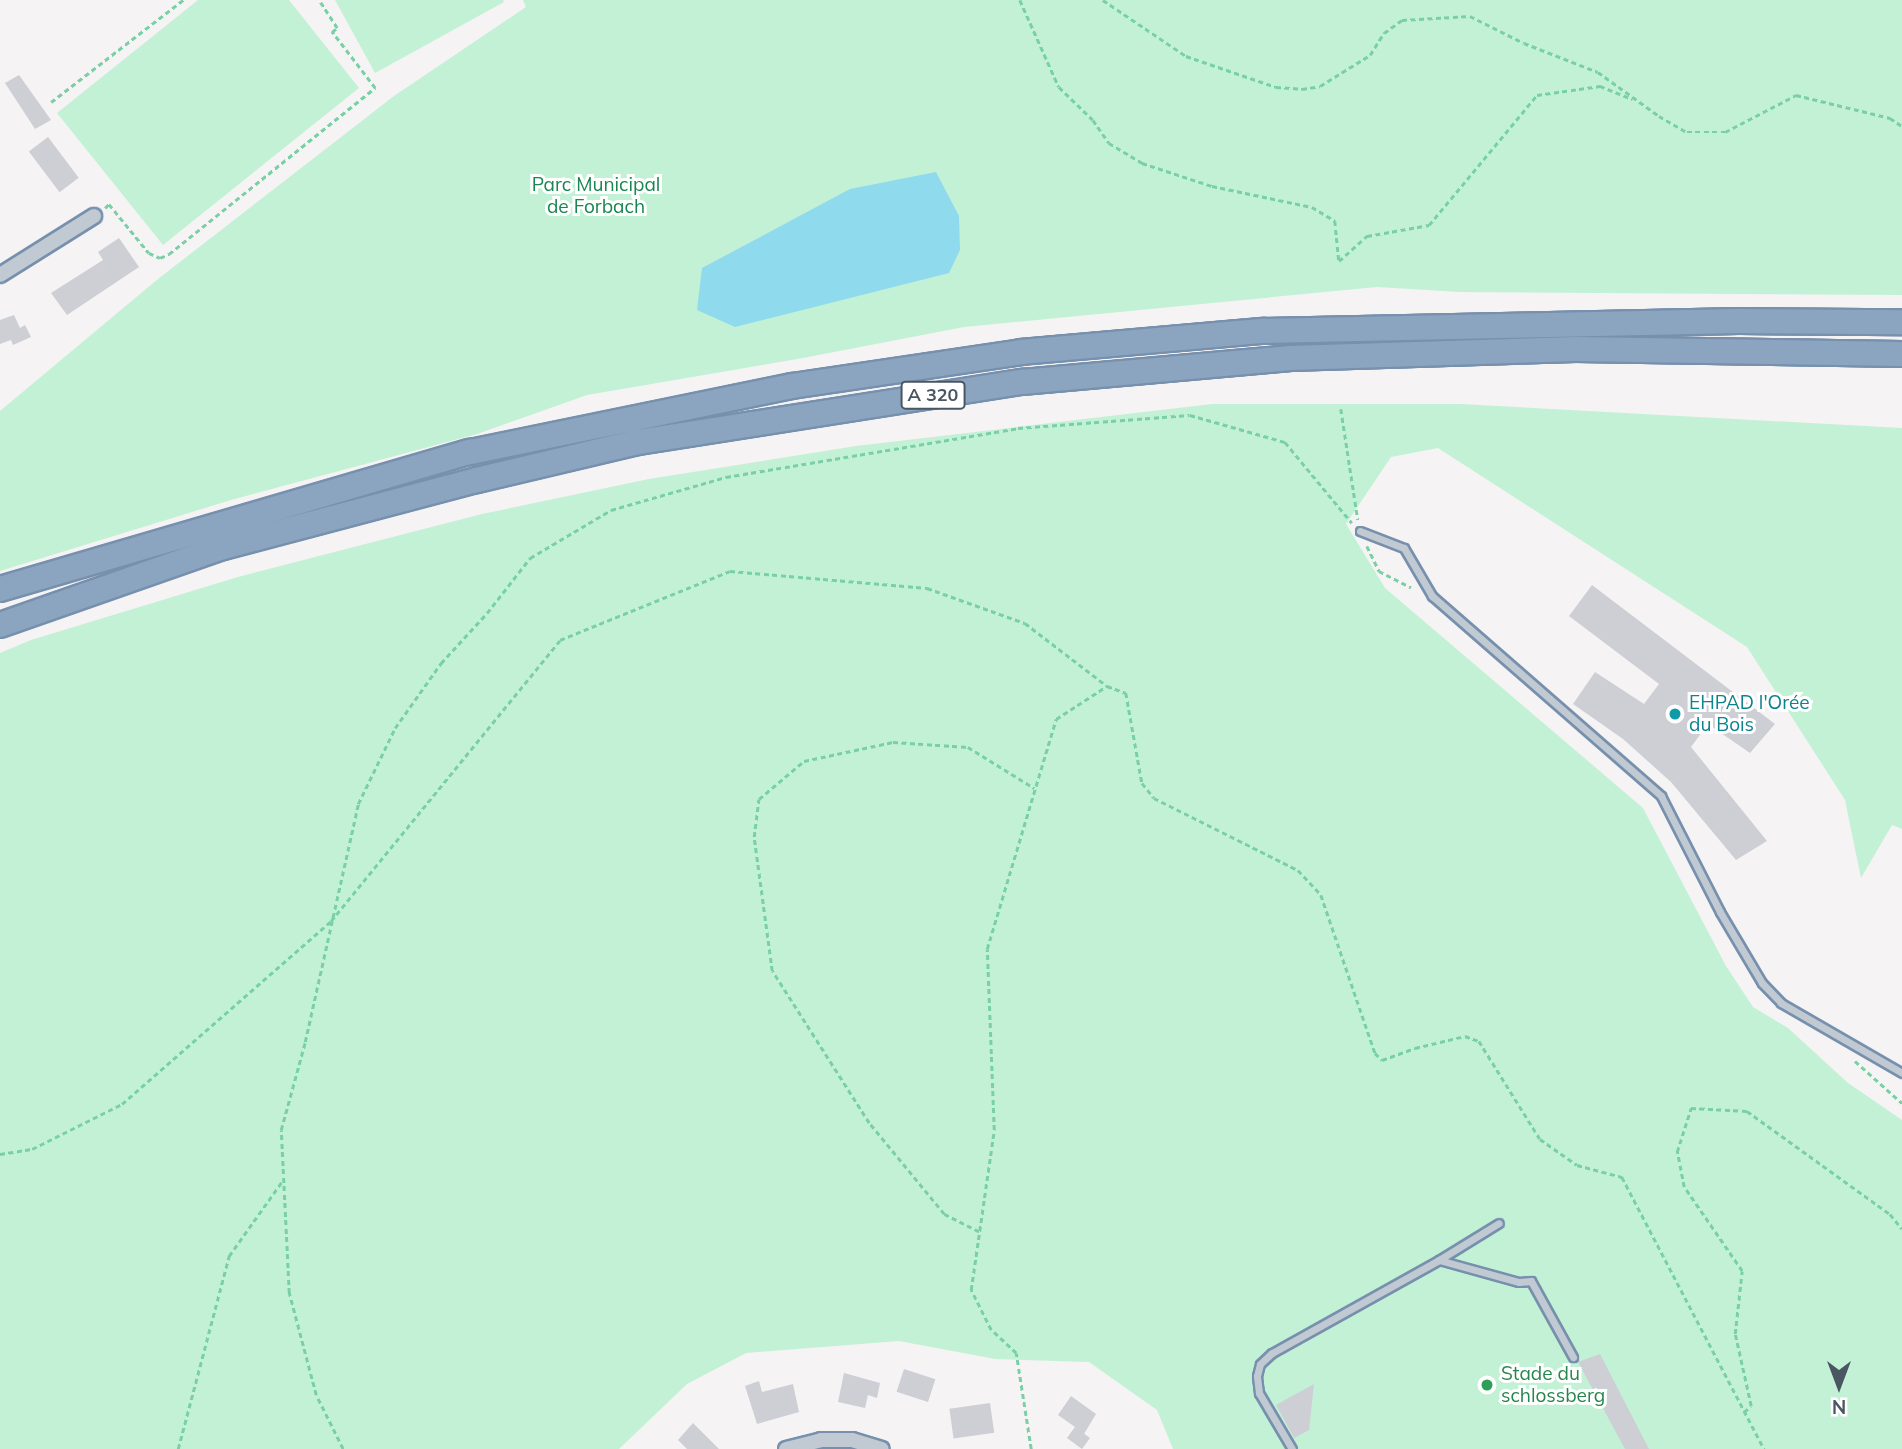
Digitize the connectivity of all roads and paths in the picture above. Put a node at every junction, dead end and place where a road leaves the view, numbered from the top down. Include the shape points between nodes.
1 (183, 0) edge
2 (319, 0) edge
3 (1020, 0) edge
4 (1102, 0) edge
5 (1636, 101) junction
6 (51, 102) dead end
7 (1902, 126) edge
8 (93, 216) joint
9 (0, 275) edge
10 (1902, 322) edge
11 (1899, 355) edge
12 (1341, 409) dead end
13 (1360, 531) junction
14 (0, 589) edge
15 (1416, 593) dead end
16 (0, 625) edge
17 (1107, 686) junction
18 (1034, 788) junction
19 (331, 921) junction
20 (1853, 1059) dead end
21 (1902, 1073) edge
22 (1902, 1103) edge
23 (0, 1154) edge
24 (283, 1180) junction
25 (1499, 1223) dead end
26 (1902, 1229) edge
27 (979, 1232) junction
28 (1440, 1260) junction
29 (1573, 1357) dead end
30 (1744, 1412) junction
31 (178, 1449) edge
32 (343, 1449) edge
33 (786, 1449) edge
34 (882, 1449) edge
35 (1031, 1449) edge
36 (1292, 1449) edge
37 (1764, 1449) edge

1 - 6 path
2 - 8 path via 337,28 332,32 375,89 169,254 160,258 149,253 110,204
3 - 5 path via 1059,87 1109,143 1142,163 1212,186 1312,207 1335,222 1339,261 1367,236 1429,225 1537,95 1600,86
4 - 5 path via 1186,56 1276,87 1320,86 1370,55 1384,33 1402,20 1470,16 1598,72
5 - 7 path via 1687,132 1725,132 1796,95 1890,118
8 - 9 street
10 - 14 highway, A 320 via 1712,321 1263,331 1021,352 792,386 470,452
11 - 16 highway, A 320 via 1576,349 1291,358 1022,382 638,442 477,480 223,547
12 - 13 path
13 - 15 path via 1379,571 1408,584
13 - 19 path via 1285,442 1190,415 1005,430 726,477 611,510 530,558 441,663 394,728 358,804
13 - 21 lane via 1404,548 1432,596 1661,796 1720,912 1762,983 1781,1003
17 - 18 path via 1056,719
17 - 19 path via 1025,622 927,588 730,571 560,640
17 - 30 path via 1126,693 1142,783 1154,798 1298,870 1321,895 1375,1053 1382,1060 1465,1036 1479,1041 1540,1139 1577,1165 1622,1177
18 - 27 path via 986,949 994,1130
18 - 27 path via 968,747 893,742 804,761 759,799 754,837 772,971 869,1123 944,1214
19 - 23 path via 122,1104 32,1149
19 - 24 path via 281,1130
20 - 22 path
24 - 31 path via 229,1256
24 - 32 path via 289,1293 316,1395
25 - 28 lane
26 - 30 path via 1890,1214 1747,1111 1691,1108 1677,1152 1684,1187 1742,1271 1735,1334 1751,1406
27 - 35 path via 971,1290 991,1330 1016,1353
28 - 29 lane via 1519,1282 1531,1281
28 - 36 lane via 1272,1353 1260,1364 1259,1393
30 - 37 path
33 - 34 street via 821,1440 852,1440

